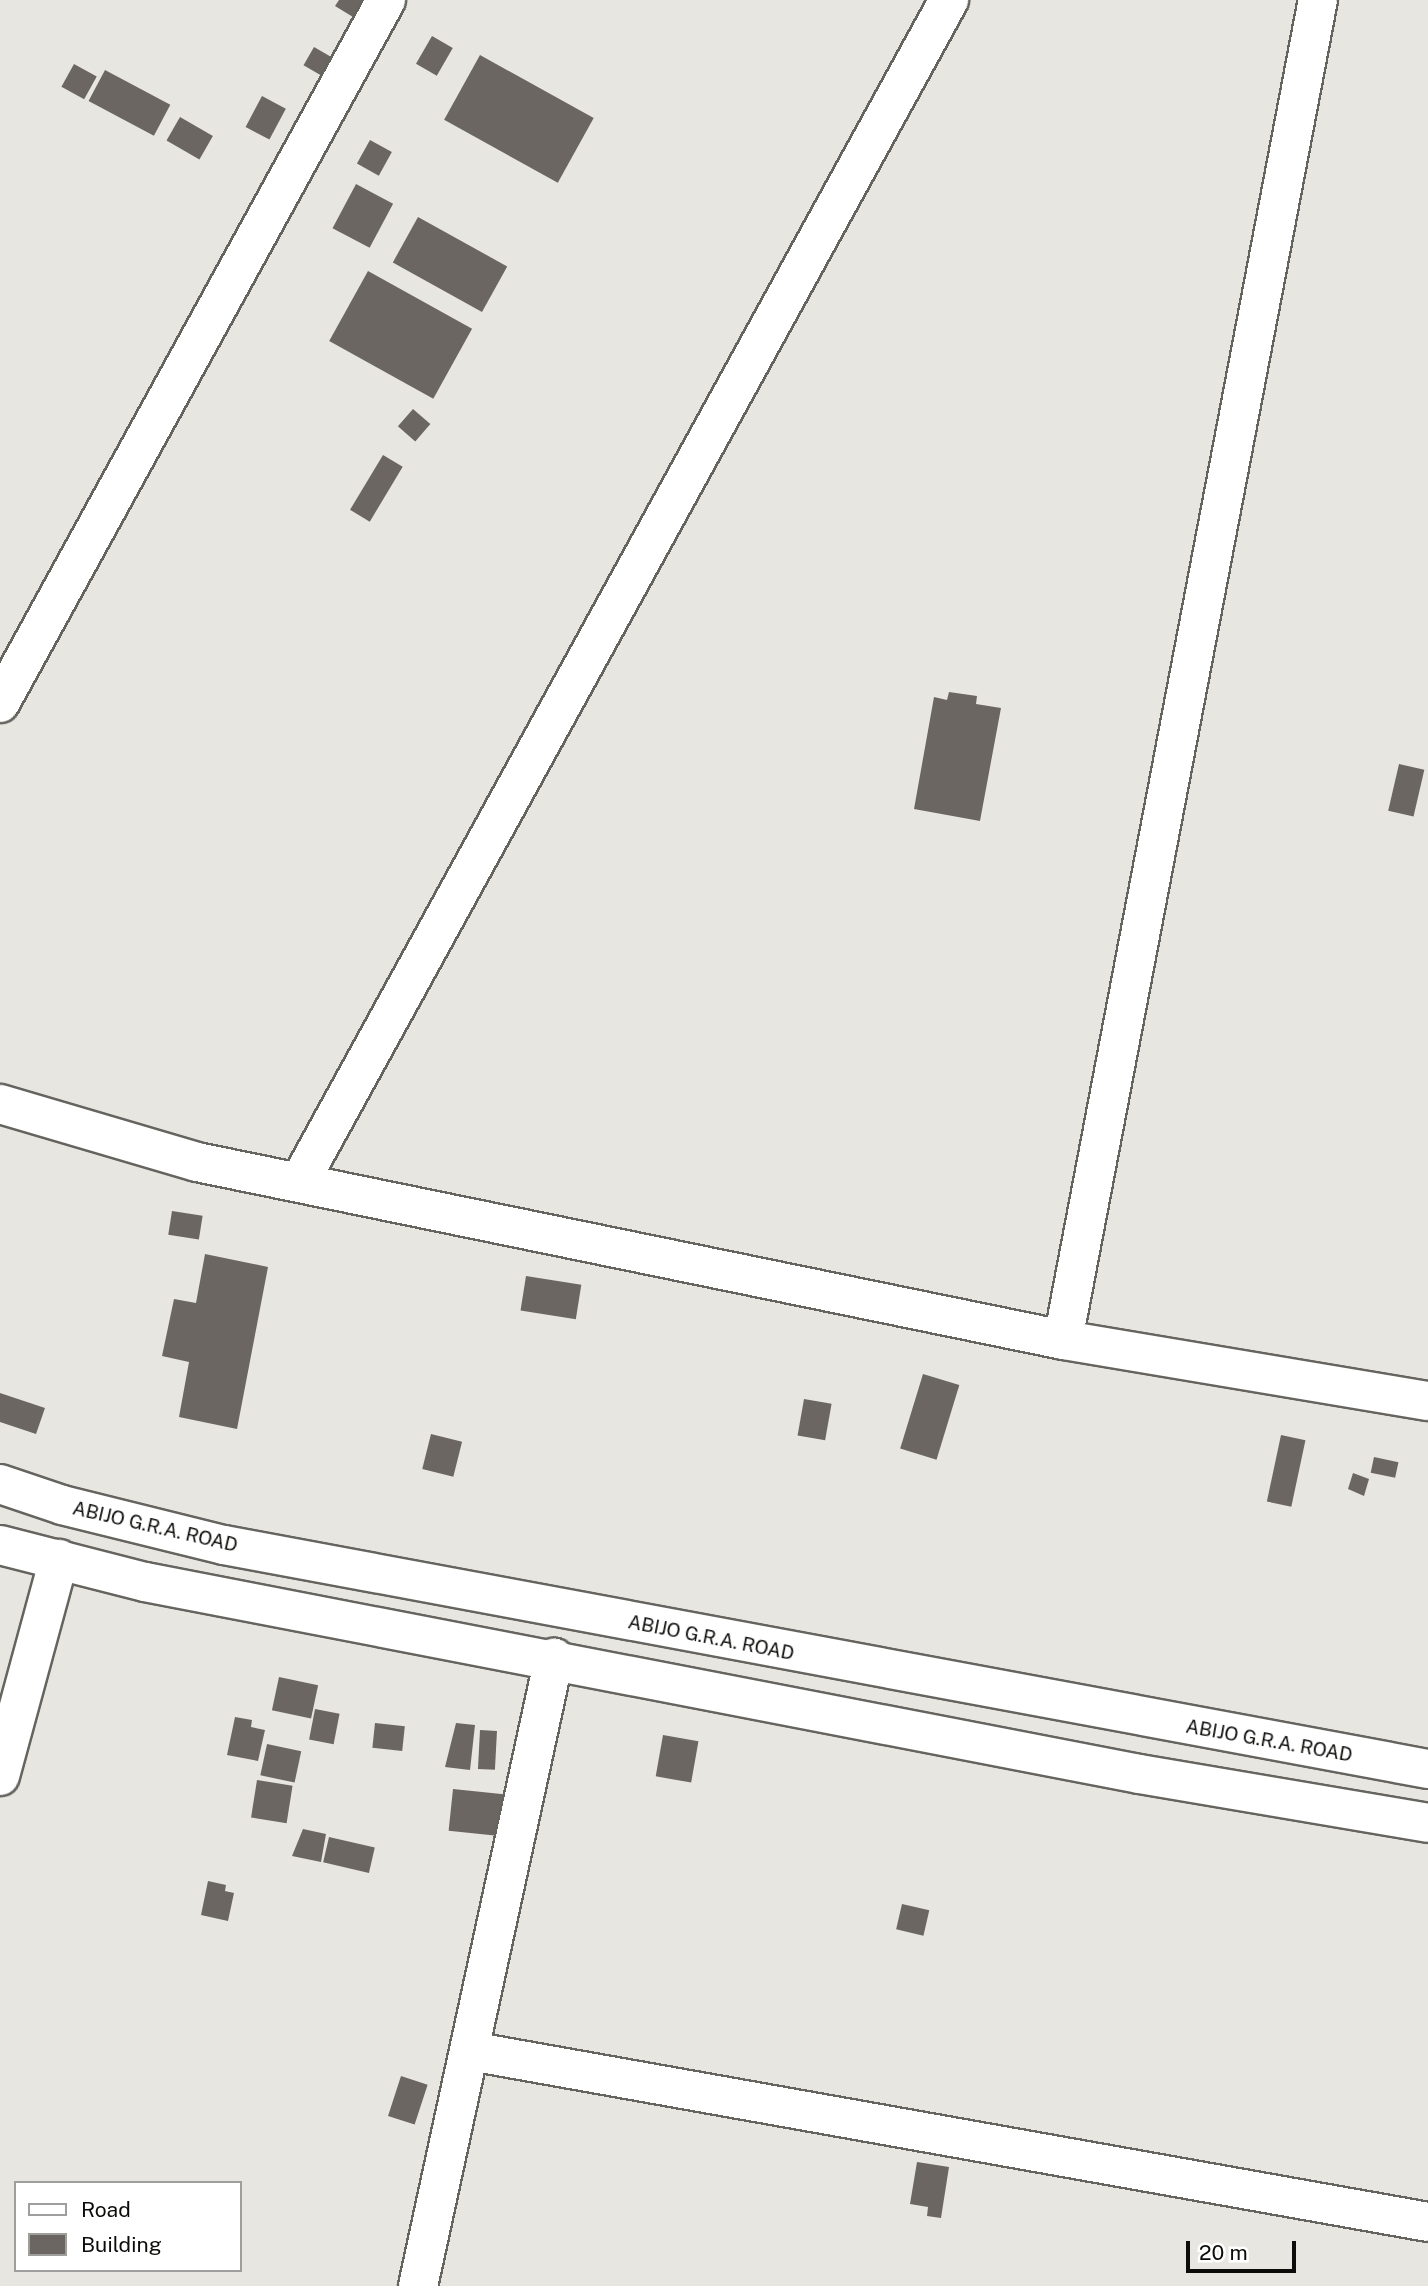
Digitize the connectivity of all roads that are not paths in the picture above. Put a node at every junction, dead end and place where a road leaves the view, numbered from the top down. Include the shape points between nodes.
1 (386, 0) edge
2 (949, 0) edge
3 (1318, 0) edge
4 (0, 703) edge
5 (0, 1104) edge
6 (300, 1181) junction
7 (1063, 1340) junction
8 (1428, 1401) edge
9 (0, 1484) edge
10 (0, 1545) edge
11 (59, 1559) junction
12 (554, 1658) junction
13 (1428, 1769) edge
14 (0, 1776) edge
15 (1428, 1824) edge
16 (470, 2051) junction
17 (1428, 2222) edge
18 (418, 2286) edge

1 - 4 street
2 - 6 street
3 - 7 street
5 - 6 street via 197,1162
6 - 7 street
7 - 8 street
9 - 13 street, ABIJO G.R.A. ROAD via 62,1505 224,1545
10 - 11 street
11 - 12 street via 145,1582
11 - 14 street
12 - 15 street via 1139,1774
12 - 16 street
16 - 17 street
16 - 18 street

